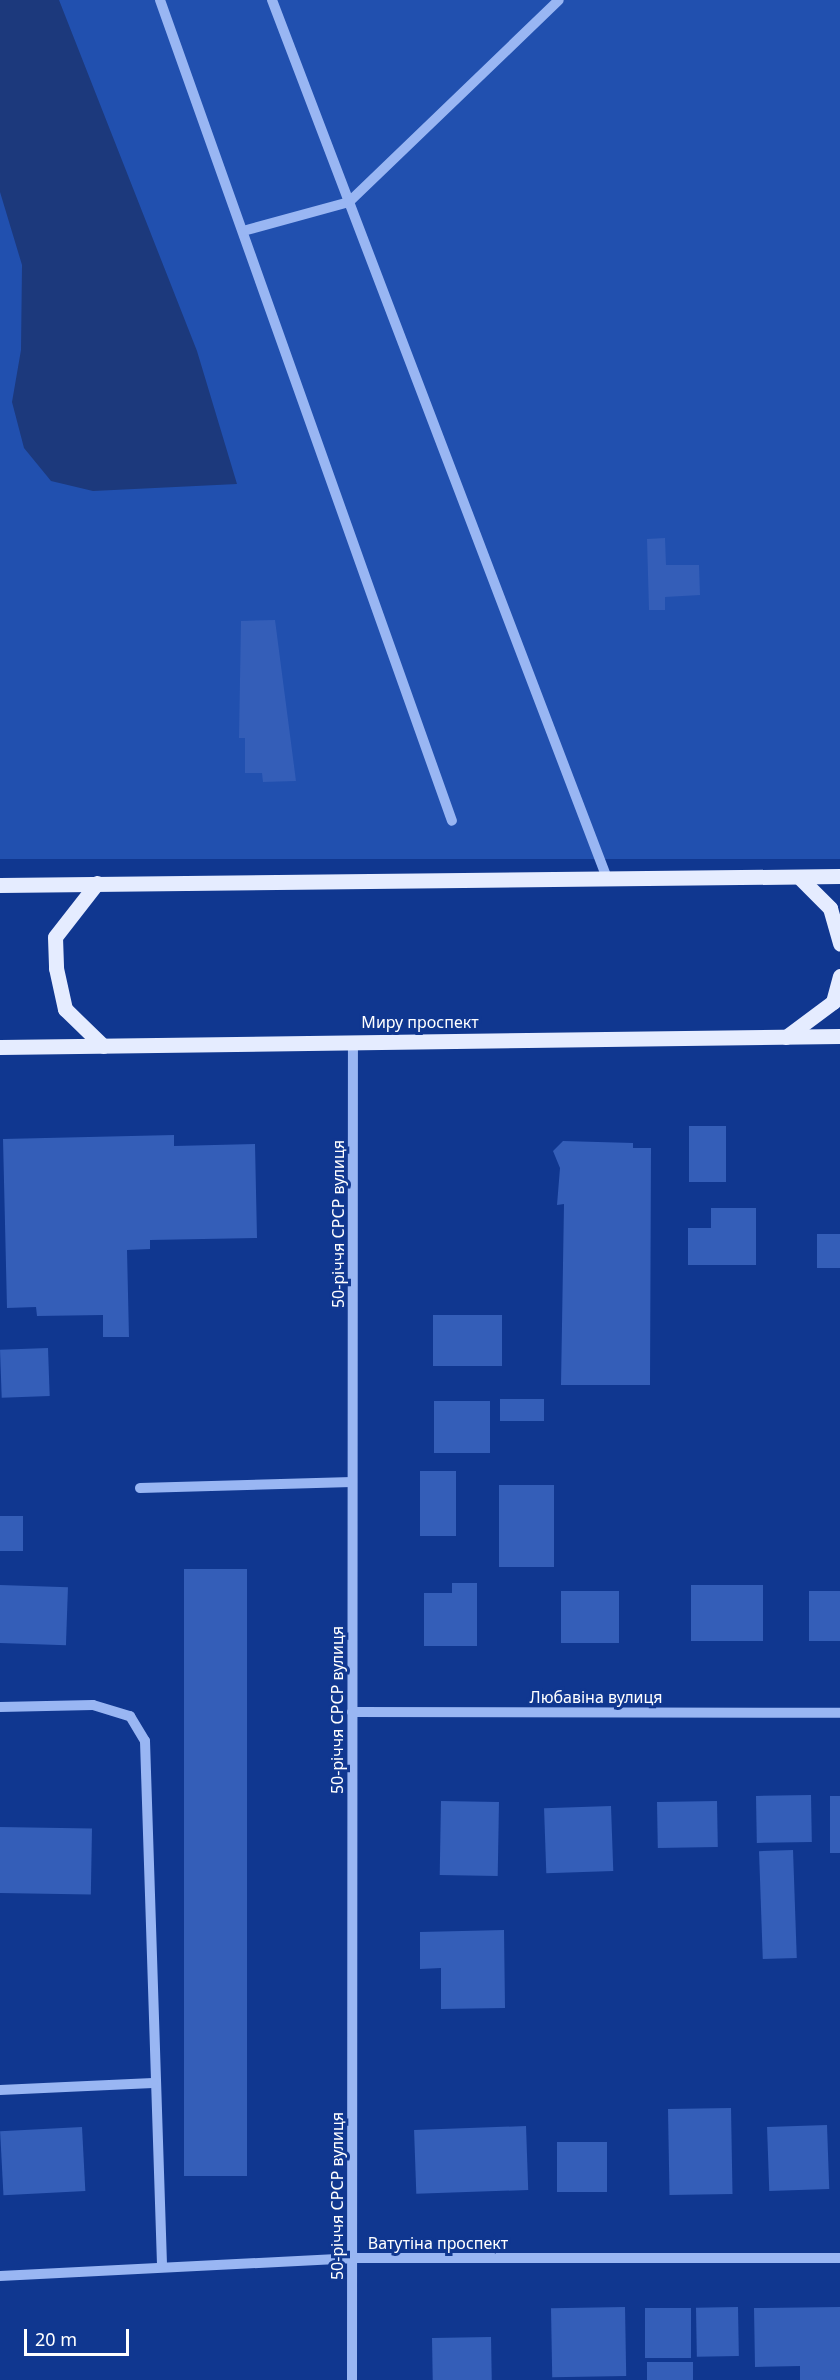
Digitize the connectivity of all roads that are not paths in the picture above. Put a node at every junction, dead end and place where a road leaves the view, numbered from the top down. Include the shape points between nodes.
1 (160, 0) edge
2 (272, 0) edge
3 (560, 0) edge
4 (349, 202) junction
5 (243, 231) junction
6 (452, 821) dead end
7 (799, 876) junction
8 (840, 876) edge
9 (607, 878) junction
10 (97, 883) junction
11 (0, 885) edge
12 (840, 944) edge
13 (840, 976) edge
14 (786, 1036) junction
15 (840, 1036) edge
16 (353, 1041) junction
17 (103, 1046) junction
18 (0, 1047) edge
19 (352, 1482) junction
20 (140, 1488) dead end
21 (0, 1707) edge
22 (352, 1712) junction
23 (840, 1713) edge
24 (153, 2083) junction
25 (0, 2090) edge
26 (352, 2258) junction
27 (840, 2258) edge
28 (162, 2265) junction
29 (0, 2276) edge
30 (352, 2380) edge

1 - 5 street
2 - 4 street
3 - 4 street
4 - 5 street
4 - 9 street
5 - 6 street
7 - 8 main road
7 - 9 main road
7 - 12 main road via 830,908
9 - 10 main road
10 - 11 main road
10 - 17 main road via 55,937 56,968 65,1009
13 - 14 main road via 832,1002
14 - 15 main road, Миру проспект
14 - 16 main road, Миру проспект
16 - 17 main road, Миру проспект
16 - 19 street, 50-річчя СРСР вулиця
17 - 18 main road, Миру проспект
19 - 20 street
19 - 22 street, 50-річчя СРСР вулиця
21 - 24 street via 93,1706 130,1716 145,1741
22 - 23 street, Любавіна вулиця
22 - 26 street, 50-річчя СРСР вулиця
24 - 25 street
24 - 28 street
26 - 27 street, Ватутіна проспект
26 - 28 street, Ватутіна проспект
26 - 30 street, 50-річчя СРСР вулиця
28 - 29 street, Ватутіна проспект

